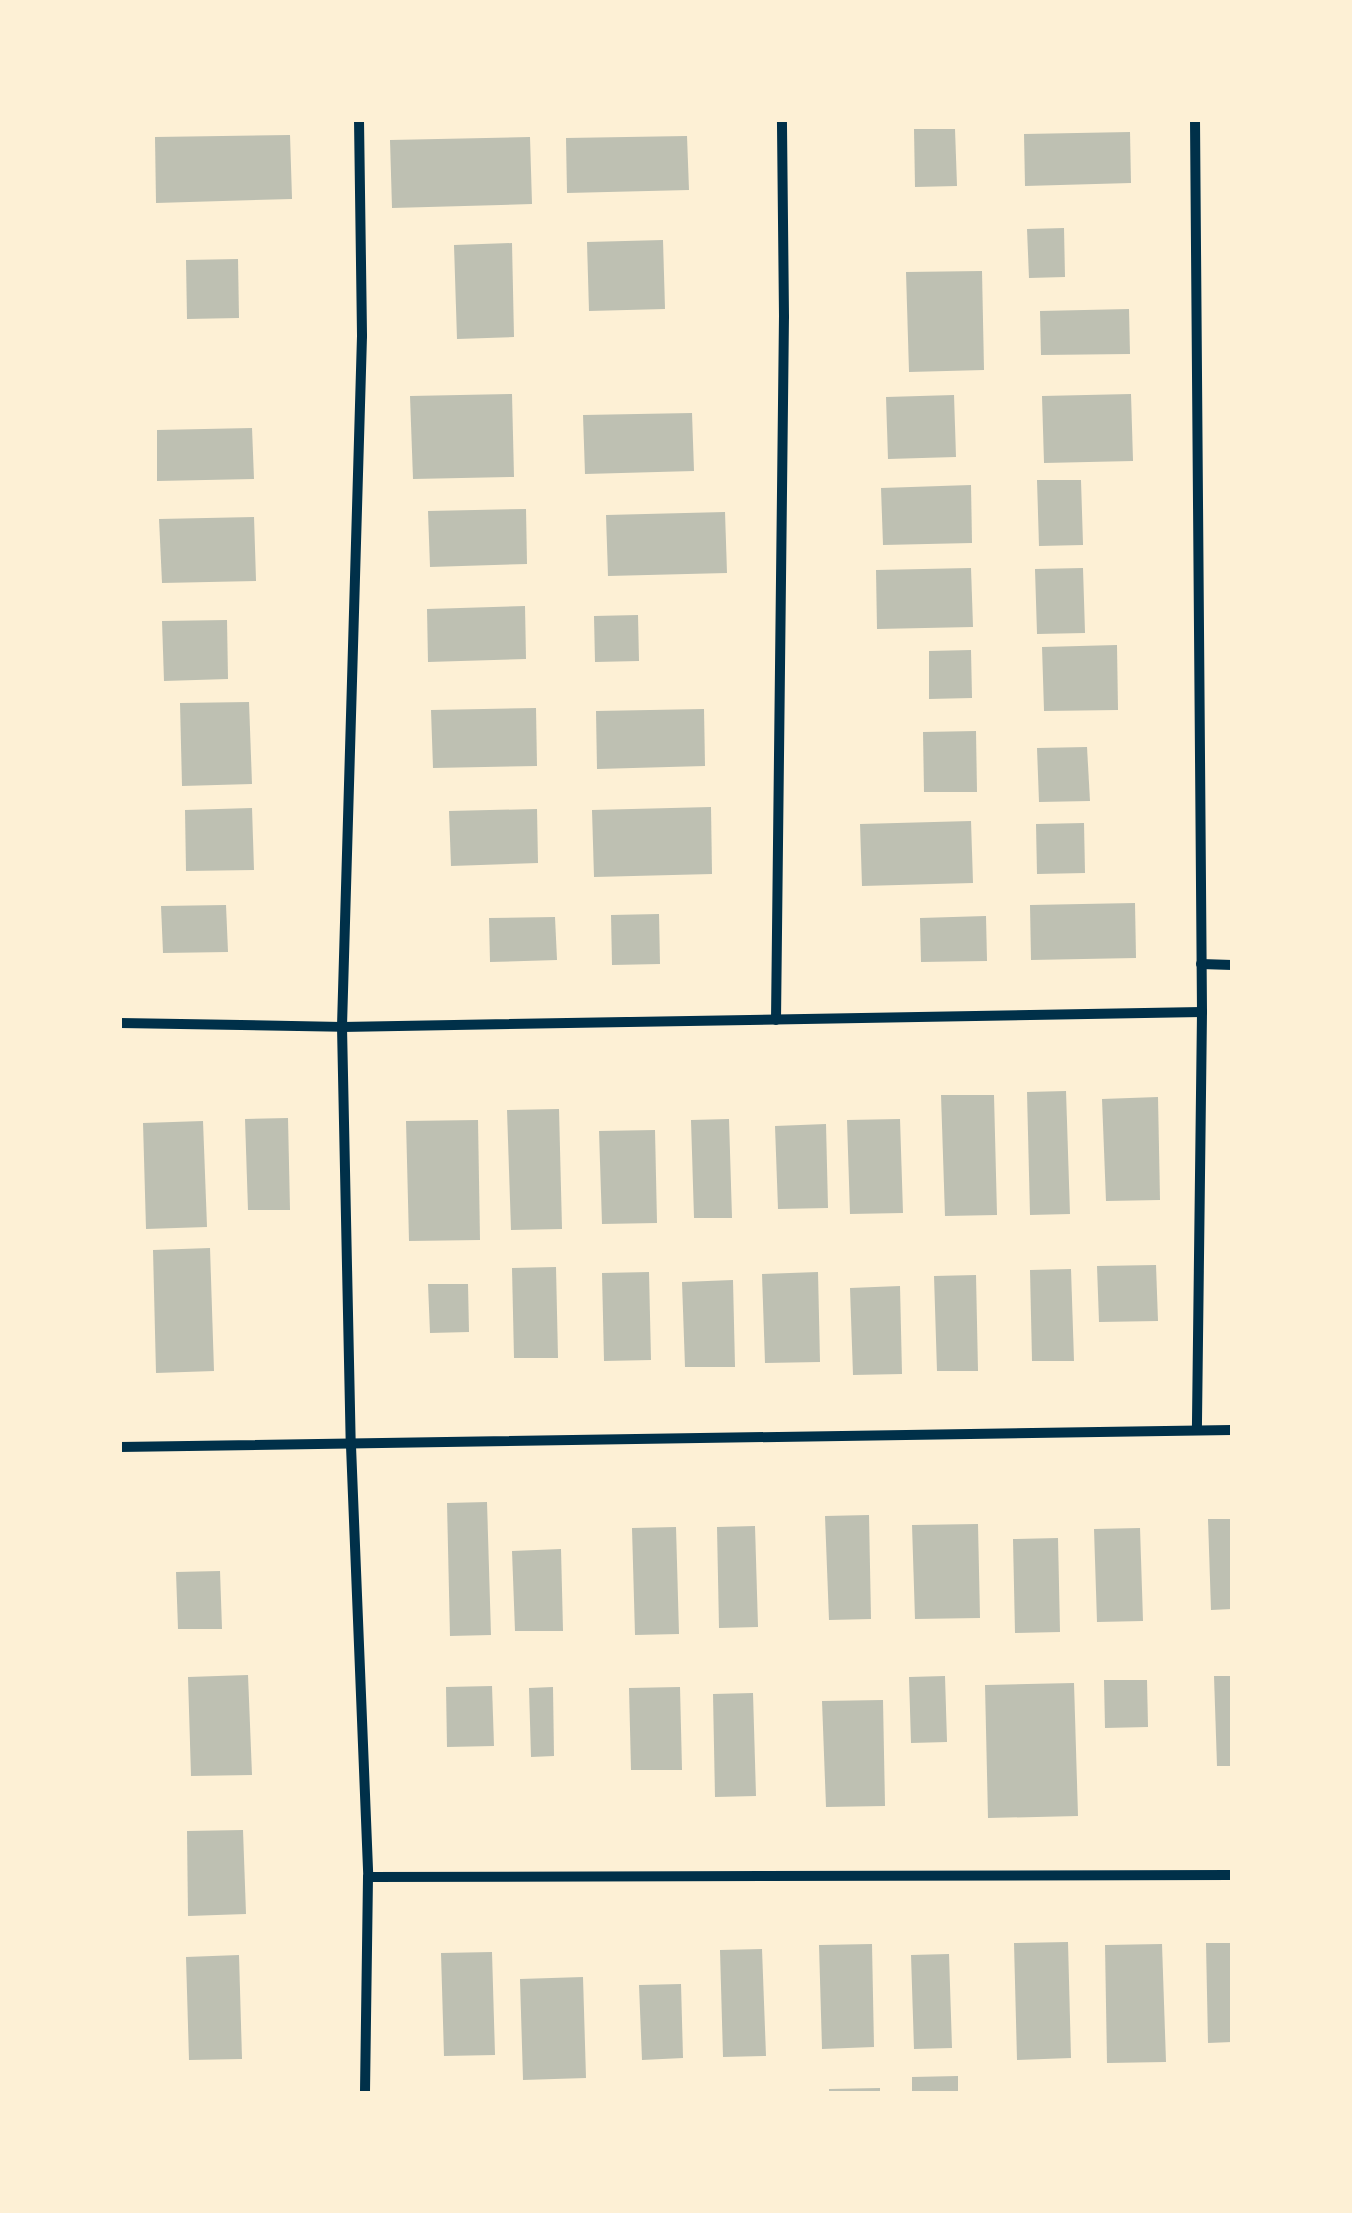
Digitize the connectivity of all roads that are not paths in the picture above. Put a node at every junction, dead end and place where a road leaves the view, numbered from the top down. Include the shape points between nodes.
1 (359, 120) edge
2 (782, 120) edge
3 (1195, 120) edge
4 (1201, 964) junction
5 (1232, 964) edge
6 (1202, 1012) junction
7 (776, 1020) junction
8 (120, 1023) edge
9 (342, 1026) junction
10 (1197, 1428) junction
11 (1232, 1430) edge
12 (350, 1446) junction
13 (120, 1447) edge
14 (1232, 1875) edge
15 (368, 1877) junction
16 (365, 2093) edge

1 - 9 street via 362,336
2 - 7 street
3 - 4 street
4 - 5 street
4 - 6 street
6 - 7 street
6 - 10 street
7 - 9 street
8 - 9 street
9 - 12 street
10 - 11 street
10 - 12 street
12 - 13 street
12 - 15 street
14 - 15 street
15 - 16 street

